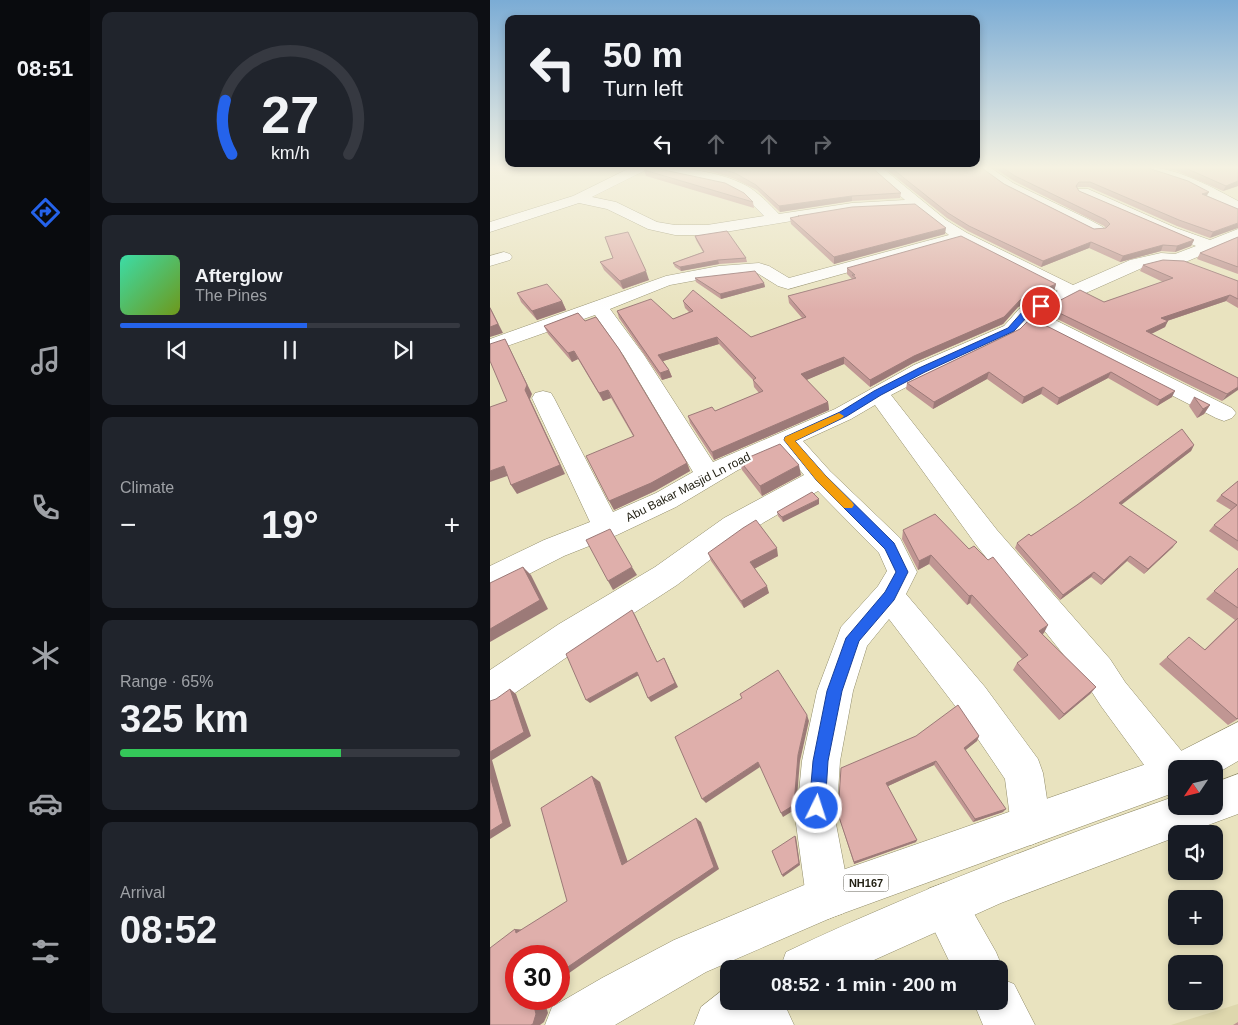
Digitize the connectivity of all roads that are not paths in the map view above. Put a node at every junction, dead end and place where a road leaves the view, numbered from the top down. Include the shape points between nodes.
1 (531, 214) edge
2 (629, 214) edge
3 (770, 214) edge
4 (812, 214) edge
5 (930, 214) edge
6 (1065, 214) edge
7 (1133, 214) edge
8 (776, 220) junction
9 (490, 227) edge
10 (1098, 230) edge
11 (1238, 234) edge
12 (961, 236) junction
13 (1212, 246) junction
14 (1177, 259) junction
15 (1203, 269) edge
16 (1072, 291) junction
17 (599, 307) junction
18 (1026, 313) junction
19 (490, 346) edge
20 (878, 393) junction
21 (544, 398) dead end
22 (1224, 413) dead end
23 (789, 440) junction
24 (709, 477) junction
25 (821, 478) junction
26 (607, 527) junction
27 (490, 581) edge
28 (889, 596) junction
29 (490, 690) edge
30 (1238, 741) edge
31 (1169, 760) edge
32 (1202, 760) edge
33 (1168, 776) edge
34 (1238, 794) edge
35 (1223, 800) edge
36 (1180, 815) edge
37 (1031, 825) junction
38 (828, 897) junction
39 (944, 906) junction
40 (821, 960) edge
41 (974, 960) edge
42 (736, 1010) edge
43 (761, 1010) edge
44 (1002, 1010) edge
45 (570, 1025) edge
46 (718, 1025) edge
47 (769, 1025) edge
48 (1010, 1025) edge

1 - 9 main road
2 - 8 main road via 653,226 675,230 707,230
3 - 8 main road
4 - 8 main road
5 - 12 main road
6 - 10 main road
7 - 13 main road
11 - 13 main road, Abu Bakar Masjid Ln road
12 - 16 main road
12 - 17 main road via 788,284 759,268 680,277
13 - 14 main road, Abu Bakar Masjid Ln road
14 - 15 main road
14 - 16 main road, Abu Bakar Masjid Ln road via 1161,258 1136,264
16 - 18 main road, Abu Bakar Masjid Ln road
17 - 19 main road
17 - 24 main road via 634,355
18 - 20 main road, Abu Bakar Masjid Ln road via 1011,330
18 - 22 main road
20 - 23 main road, Abu Bakar Masjid Ln road via 844,414
20 - 31 main road via 987,538
21 - 26 main road
23 - 24 main road, Abu Bakar Masjid Ln road via 729,464
23 - 25 main road
24 - 26 main road, Abu Bakar Masjid Ln road
25 - 28 main road via 890,546 902,572
25 - 29 main road via 734,526 666,576
26 - 27 main road, Abu Bakar Masjid Ln road via 554,548
28 - 37 main road via 972,699 1024,772
28 - 38 main road via 853,638 835,691 820,761 816,824
30 - 32 main road, NH167
33 - 37 main road, NH167
34 - 35 main road
36 - 39 main road
37 - 38 main road, NH167
38 - 45 main road, NH167 via 690,956
39 - 40 main road
39 - 41 main road
42 - 46 main road
43 - 47 main road
44 - 48 main road

